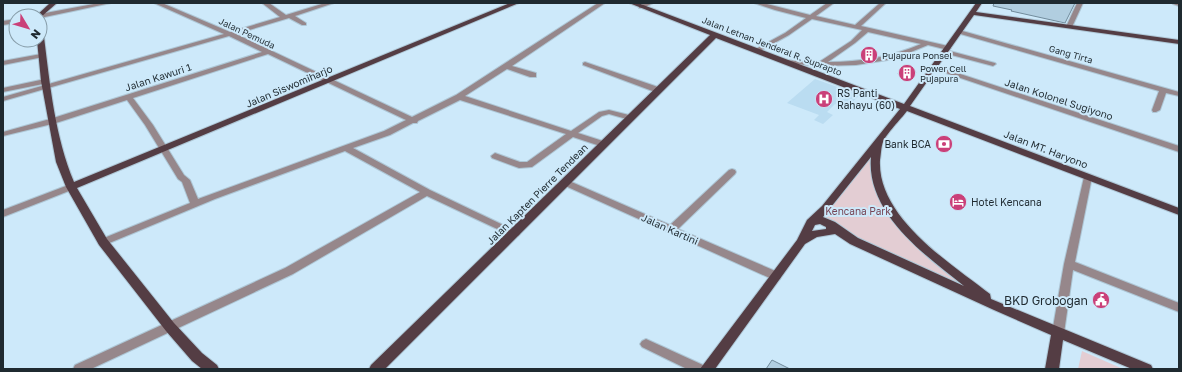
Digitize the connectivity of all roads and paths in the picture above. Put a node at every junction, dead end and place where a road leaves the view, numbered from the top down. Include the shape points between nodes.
1 (108, 3) edge
2 (157, 3) edge
3 (265, 3) edge
4 (303, 3) edge
5 (331, 3) edge
6 (516, 3) edge
7 (602, 3) edge
8 (632, 3) edge
9 (650, 3) edge
10 (757, 3) edge
11 (831, 3) edge
12 (883, 3) edge
13 (979, 3) edge
14 (1080, 3) edge
15 (1175, 3) edge
16 (1179, 4) edge
17 (641, 7) junction
18 (312, 9) junction
19 (972, 13) junction
20 (48, 14) edge
21 (288, 16) junction
22 (810, 17) junction
23 (304, 24) dead end
24 (856, 27) junction
25 (1069, 27) junction
26 (866, 30) junction
27 (959, 32) junction
28 (230, 34) junction
29 (715, 35) junction
30 (1179, 42) edge
31 (926, 44) junction
32 (41, 48) edge
33 (947, 50) junction
34 (756, 51) junction
35 (268, 52) junction
36 (42, 56) junction
37 (783, 61) junction
38 (3, 63) edge
39 (585, 64) dead end
40 (820, 64) junction
41 (993, 64) dead end
42 (506, 66) junction
43 (933, 67) junction
44 (533, 75) dead end
45 (328, 82) junction
46 (46, 84) junction
47 (3, 90) edge
48 (658, 90) junction
49 (1163, 90) junction
50 (1179, 94) edge
51 (129, 97) junction
52 (459, 97) junction
53 (3, 99) edge
54 (905, 108) junction
55 (1156, 110) dead end
56 (630, 118) junction
57 (53, 121) junction
58 (414, 121) junction
59 (3, 134) edge
60 (571, 134) junction
61 (879, 140) junction
62 (603, 144) junction
63 (346, 148) junction
64 (1179, 149) edge
65 (164, 150) junction
66 (495, 156) dead end
67 (732, 172) dead end
68 (1088, 177) junction
69 (564, 182) junction
70 (71, 187) junction
71 (427, 192) junction
72 (195, 204) junction
73 (826, 208) junction
74 (1179, 212) edge
75 (3, 214) edge
76 (812, 222) junction
77 (827, 229) junction
78 (671, 230) junction
79 (515, 234) junction
80 (103, 242) junction
81 (801, 242) junction
82 (1069, 264) junction
83 (776, 276) junction
84 (998, 307) junction
85 (1179, 308) edge
86 (170, 327) junction
87 (1058, 333) junction
88 (646, 344) dead end
89 (79, 369) edge
90 (212, 369) edge
91 (376, 369) edge
92 (699, 369) edge
93 (707, 369) edge
94 (1052, 369) edge
95 (1146, 369) edge

1 - 20 street
2 - 28 street, Jalan Pemuda
3 - 21 street
4 - 18 street
5 - 18 street
6 - 45 main road, Jalan Siswomiharjo
7 - 42 street
8 - 17 main road, Jalan Letnan Jenderal R. Suprapto
9 - 17 street
10 - 22 street
11 - 22 street
12 - 24 street
13 - 19 main road
14 - 25 street
15 - 16 street
17 - 29 main road, Jalan Letnan Jenderal R. Suprapto
18 - 21 street
19 - 25 main road
19 - 27 main road
21 - 23 street
21 - 28 street
22 - 24 street
22 - 34 street via 787,34
24 - 26 street
25 - 30 main road
26 - 31 street
26 - 40 street
27 - 33 main road
27 - 49 street, Gang Tirta
28 - 35 street, Jalan Pemuda
28 - 46 street
29 - 34 main road, Jalan Letnan Jenderal R. Suprapto
29 - 48 main road, Jalan Kapten Pierre Tendean
31 - 33 street
31 - 40 street via 888,59 866,63
32 - 36 main road
33 - 41 street
33 - 43 main road
34 - 37 main road, Jalan Letnan Jenderal R. Suprapto
35 - 45 street, Jalan Pemuda
35 - 51 street, Jalan Kawuri 1
36 - 38 street
36 - 46 main road
37 - 40 street
37 - 54 main road, Jalan Letnan Jenderal R. Suprapto
39 - 48 street
42 - 44 street
42 - 52 street
43 - 54 main road
43 - 64 street, Jalan Kolonel Sugiyono
45 - 58 street, Jalan Pemuda
45 - 65 main road, Jalan Siswomiharjo
46 - 47 street
46 - 53 street
46 - 57 main road
48 - 56 main road, Jalan Kapten Pierre Tendean
49 - 50 street, Gang Tirta
49 - 55 street
51 - 57 street, Jalan Kawuri 1
51 - 65 street
52 - 58 street
52 - 60 street
54 - 61 main road
54 - 68 main road, Jalan MT. Haryono
56 - 60 street via 604,112
56 - 62 main road, Jalan Kapten Pierre Tendean
57 - 59 street, Jalan Kawuri 1
57 - 70 main road via 61,162
58 - 63 street
60 - 62 street
60 - 66 street via 529,165 519,165
61 - 73 main road
61 - 84 main road via 874,172 880,194 892,213 948,266
62 - 69 main road, Jalan Kapten Pierre Tendean
63 - 71 street
63 - 72 street
65 - 70 main road, Jalan Siswomiharjo
65 - 72 street via 181,177 186,180
67 - 78 street
68 - 74 main road, Jalan MT. Haryono
68 - 82 street
69 - 78 street, Jalan Kartini
69 - 79 main road, Jalan Kapten Pierre Tendean
70 - 75 street
70 - 80 main road
71 - 79 street
71 - 86 street via 289,271
72 - 80 street
73 - 76 main road
73 - 77 main road
76 - 77 main road via 813,229
76 - 81 main road
77 - 81 main road via 808,236
77 - 84 main road
78 - 83 street, Jalan Kartini
79 - 91 main road, Jalan Kapten Pierre Tendean
80 - 86 main road
81 - 83 main road
82 - 85 street
82 - 87 street
83 - 93 main road
84 - 87 main road
86 - 89 street
86 - 90 main road via 197,357
87 - 94 main road
87 - 95 main road
88 - 92 street

